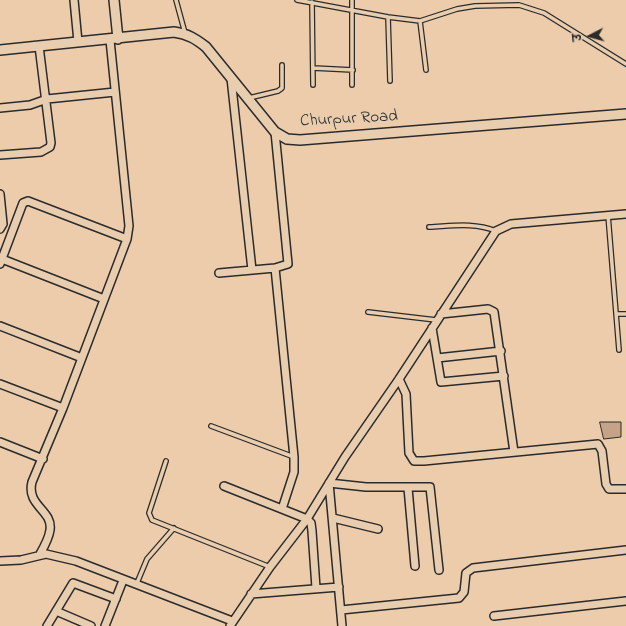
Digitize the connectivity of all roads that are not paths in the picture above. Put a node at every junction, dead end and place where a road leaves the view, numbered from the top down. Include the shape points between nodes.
1 (74, 0) edge
2 (114, 0) edge
3 (176, 0) edge
4 (297, 0) edge
5 (352, 0) edge
6 (517, 0) edge
7 (312, 2) junction
8 (520, 5) junction
9 (352, 10) junction
10 (388, 17) junction
11 (420, 20) junction
12 (185, 34) junction
13 (114, 39) junction
14 (78, 42) junction
15 (39, 46) junction
16 (0, 50) edge
17 (626, 64) edge
18 (282, 65) dead end
19 (313, 68) junction
20 (352, 70) junction
21 (426, 70) dead end
22 (231, 78) junction
23 (390, 81) dead end
24 (313, 85) dead end
25 (352, 85) dead end
26 (115, 92) junction
27 (248, 98) junction
28 (46, 99) junction
29 (0, 108) edge
30 (626, 114) edge
31 (275, 132) junction
32 (0, 155) edge
33 (0, 194) edge
34 (626, 214) edge
35 (608, 215) junction
36 (429, 227) dead end
37 (0, 229) edge
38 (496, 231) junction
39 (127, 240) junction
40 (1, 262) edge
41 (274, 268) junction
42 (252, 270) junction
43 (219, 273) dead end
44 (104, 299) junction
45 (368, 312) dead end
46 (616, 314) junction
47 (626, 314) edge
48 (439, 317) junction
49 (0, 326) edge
50 (432, 328) junction
51 (619, 350) dead end
52 (501, 351) junction
53 (82, 358) junction
54 (437, 358) junction
55 (504, 376) junction
56 (399, 379) junction
57 (0, 384) edge
58 (63, 408) junction
59 (211, 426) dead end
60 (0, 442) edge
61 (514, 452) junction
62 (294, 457) junction
63 (42, 459) junction
64 (166, 462) dead end
65 (329, 483) junction
66 (224, 486) dead end
67 (408, 488) junction
68 (626, 489) edge
69 (282, 509) junction
70 (333, 518) junction
71 (307, 519) junction
72 (174, 528) junction
73 (378, 530) dead end
74 (626, 550) edge
75 (43, 554) junction
76 (0, 561) edge
77 (415, 566) dead end
78 (270, 567) junction
79 (440, 570) dead end
80 (122, 583) dead end
81 (137, 583) junction
82 (339, 587) junction
83 (316, 588) junction
84 (251, 594) junction
85 (116, 599) junction
86 (626, 601) edge
87 (341, 610) junction
88 (56, 611) junction
89 (494, 616) dead end
90 (231, 624) edge
91 (47, 626) edge
92 (91, 626) edge
93 (105, 626) edge
94 (342, 626) edge

1 - 14 street
2 - 13 street
3 - 12 lane
4 - 7 lane
5 - 9 lane
6 - 8 lane
7 - 9 lane
7 - 19 lane
8 - 11 lane via 469,7
8 - 17 lane via 544,13
9 - 10 lane
9 - 20 lane
10 - 11 lane
10 - 23 lane
11 - 21 lane
12 - 13 street, Churpur Road via 174,32
12 - 22 street, Churpur Road via 196,38 206,47
13 - 14 street, Churpur Road
13 - 26 street
14 - 15 street, Churpur Road
15 - 16 street, Churpur Road
15 - 28 street
18 - 27 lane via 282,88
19 - 20 lane
19 - 24 lane
20 - 25 lane
22 - 27 street, Churpur Road
22 - 42 street
26 - 28 street
26 - 39 street via 129,226
27 - 31 street, Churpur Road
28 - 29 street via 30,105
28 - 32 street via 50,147 41,152
30 - 31 street, Churpur Road via 300,140 286,139
31 - 41 street via 288,263 286,266
33 - 37 street via 3,224
34 - 35 street
35 - 38 street via 511,224
35 - 46 lane
36 - 38 lane via 467,225
38 - 48 street
39 - 40 street via 28,201 23,203
39 - 44 street
40 - 44 street
41 - 42 street
41 - 62 street
42 - 43 street
44 - 53 street
45 - 48 lane
46 - 47 lane
46 - 51 lane
48 - 50 street
48 - 52 street via 492,310 496,316
49 - 53 street
50 - 54 street
50 - 56 street
52 - 54 street
52 - 55 street
53 - 58 street
54 - 55 street via 440,380 443,382
55 - 61 street
56 - 61 street via 406,394 409,453 414,461
56 - 65 street
57 - 58 street
58 - 63 street
59 - 62 lane
60 - 63 street
61 - 68 street via 598,444 602,451 606,484 609,489
62 - 69 street via 294,472
63 - 75 street via 30,489 34,502 47,517 50,525
64 - 72 lane via 149,513 152,520
65 - 67 street
65 - 70 street
65 - 71 street
66 - 69 street
67 - 77 street
67 - 79 street via 427,486 432,490
69 - 71 street
70 - 73 street
70 - 82 street
71 - 78 street
71 - 83 street via 311,523
72 - 78 lane
72 - 81 lane via 147,559
74 - 87 street via 473,568 466,573 464,592 459,598
75 - 76 street via 21,560
75 - 81 street via 76,561
78 - 84 street
80 - 85 street
81 - 90 street
82 - 83 street
82 - 87 street
83 - 84 street
84 - 90 street
85 - 88 street via 74,583
85 - 93 street
86 - 89 street
87 - 94 street
88 - 91 street
88 - 92 street

